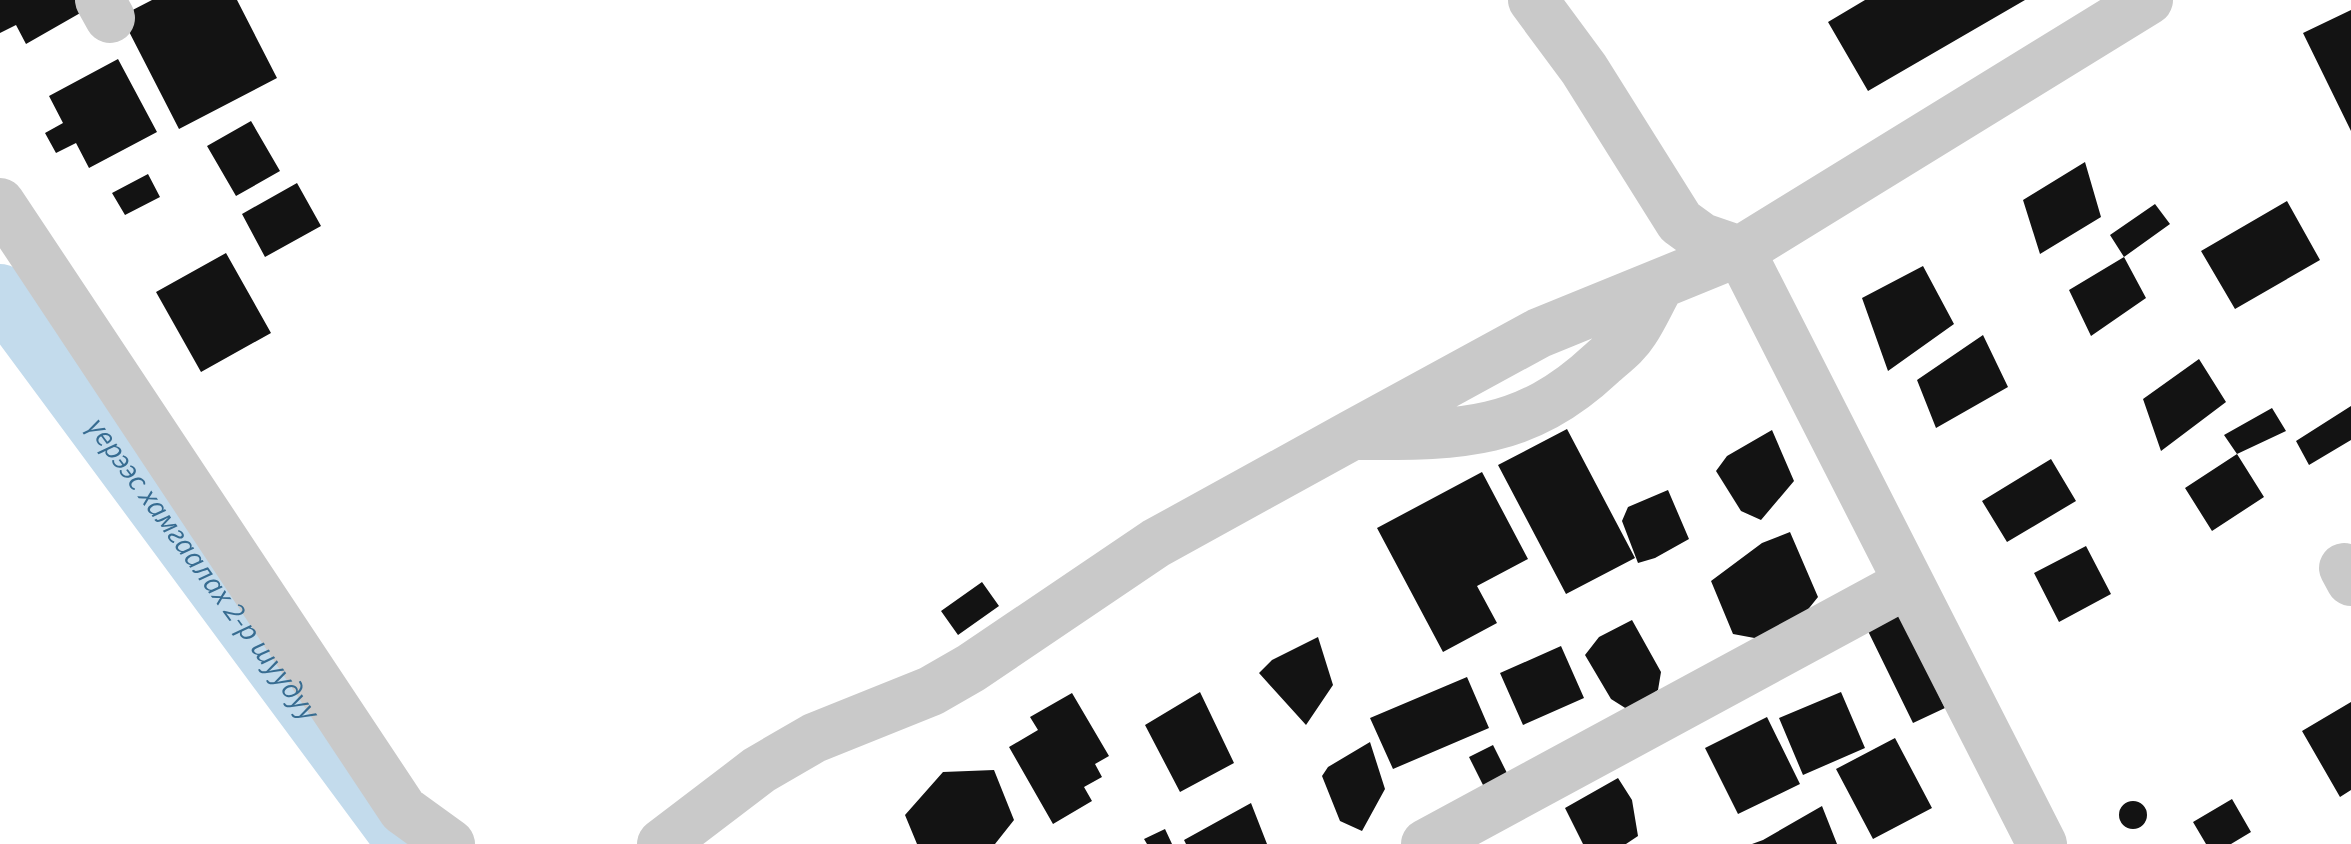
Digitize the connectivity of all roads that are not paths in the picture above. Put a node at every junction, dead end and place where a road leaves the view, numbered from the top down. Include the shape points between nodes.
1 (1533, 0) edge
2 (2137, 3) edge
3 (0, 203) edge
4 (1740, 251) junction
5 (1660, 284) junction
6 (1352, 435) junction
7 (1908, 582) junction
8 (2034, 841) edge
9 (450, 844) edge
10 (662, 844) edge
11 (1426, 844) edge

1 - 4 street via 1680,222
2 - 4 street
3 - 9 street via 403,810
4 - 5 street
4 - 7 street
5 - 6 street via 1539,333
5 - 6 street via 1632,335 1555,402 1469,431
6 - 10 street via 1156,543 971,668 759,770
7 - 8 street
7 - 11 street

